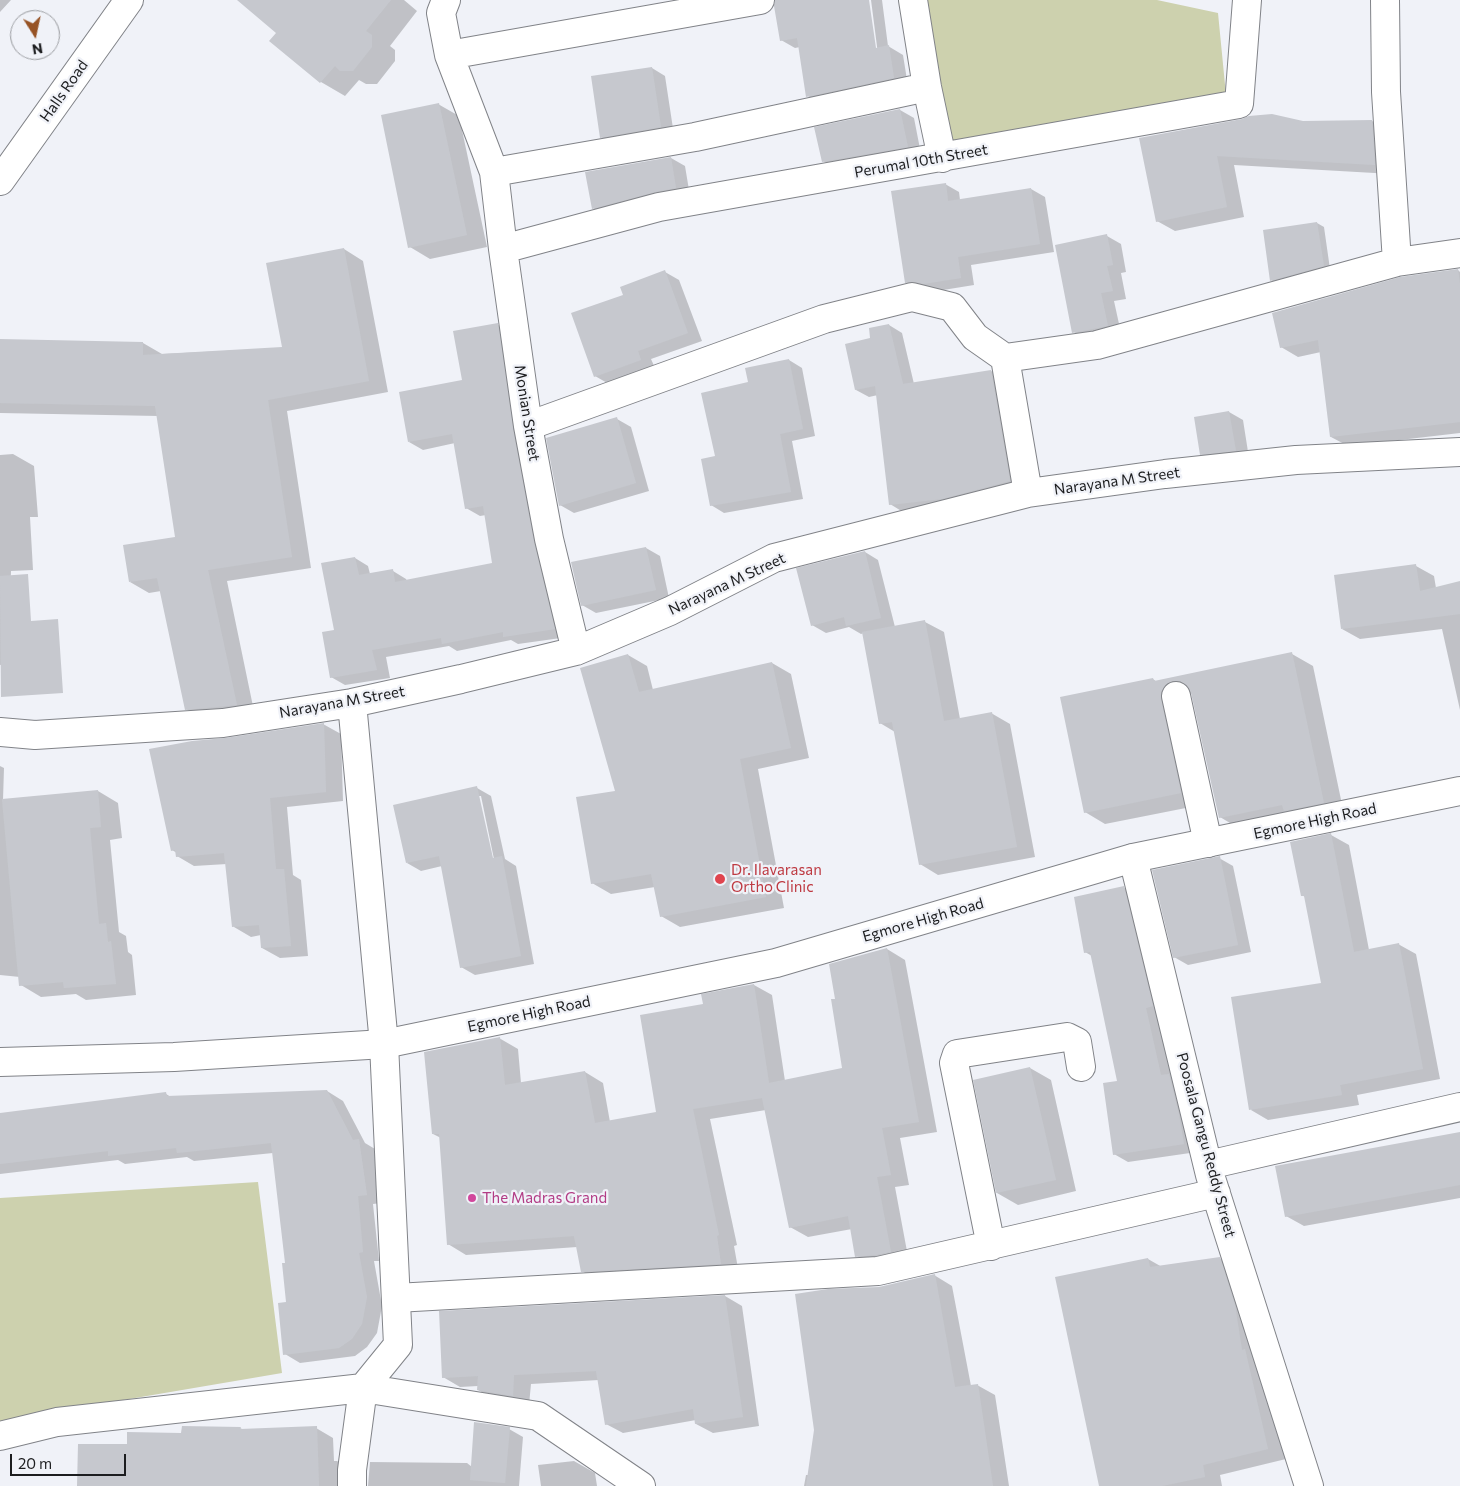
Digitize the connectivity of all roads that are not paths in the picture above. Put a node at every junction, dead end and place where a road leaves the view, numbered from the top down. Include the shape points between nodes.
1 (129, 0) edge
2 (446, 0) edge
3 (760, 0) edge
4 (914, 0) edge
5 (1247, 0) edge
6 (1385, 0) edge
7 (449, 54) junction
8 (927, 87) junction
9 (942, 158) junction
10 (494, 172) junction
11 (0, 181) edge
12 (503, 249) junction
13 (1460, 253) edge
14 (1397, 262) junction
15 (1005, 358) junction
16 (528, 426) junction
17 (1460, 452) edge
18 (1028, 493) junction
19 (576, 651) junction
20 (1176, 696) dead end
21 (352, 703) junction
22 (0, 732) edge
23 (1460, 791) edge
24 (1208, 843) junction
25 (1133, 858) junction
26 (384, 1044) junction
27 (0, 1062) edge
28 (1081, 1067) dead end
29 (1460, 1106) edge
30 (1208, 1165) junction
31 (1216, 1193) junction
32 (991, 1246) junction
33 (396, 1298) junction
34 (363, 1388) junction
35 (0, 1436) edge
36 (352, 1486) edge
37 (642, 1486) edge
38 (1309, 1486) edge

1 - 11 street, Halls Road
2 - 7 street, Monian Street via 441,13
3 - 7 street
4 - 8 street
5 - 9 street, Perumal 10th Street via 1239,104
6 - 14 street via 1386,92
7 - 10 street, Monian Street
8 - 9 street
8 - 10 street via 695,137
9 - 12 street, Perumal 10th Street via 659,207
10 - 12 street, Monian Street
12 - 16 street, Monian Street
13 - 14 street
14 - 15 street via 1097,345
15 - 16 street via 975,337 952,307 912,297 824,319
15 - 18 street
16 - 19 street, Monian Street via 549,539
17 - 18 street, Narayana M Street via 1287,461
18 - 19 street, Narayana M Street via 774,558 670,610
19 - 21 street, Narayana M Street
20 - 24 street
21 - 22 street, Narayana M Street via 223,722 35,735
21 - 26 street
23 - 24 street, Egmore High Road
24 - 25 street, Egmore High Road
25 - 26 street, Egmore High Road via 776,963
25 - 30 street, Poosala Gangu Reddy Street
26 - 27 street, Egmore High Road via 174,1057
26 - 33 street
28 - 32 street via 1077,1042 1067,1037 957,1054 954,1063
29 - 30 street
30 - 31 street, Poosala Gangu Reddy Street
31 - 32 street
31 - 38 street, Poosala Gangu Reddy Street
32 - 33 street via 878,1271
33 - 34 street via 398,1346
34 - 35 street via 57,1422
34 - 36 street
34 - 37 street via 538,1416

